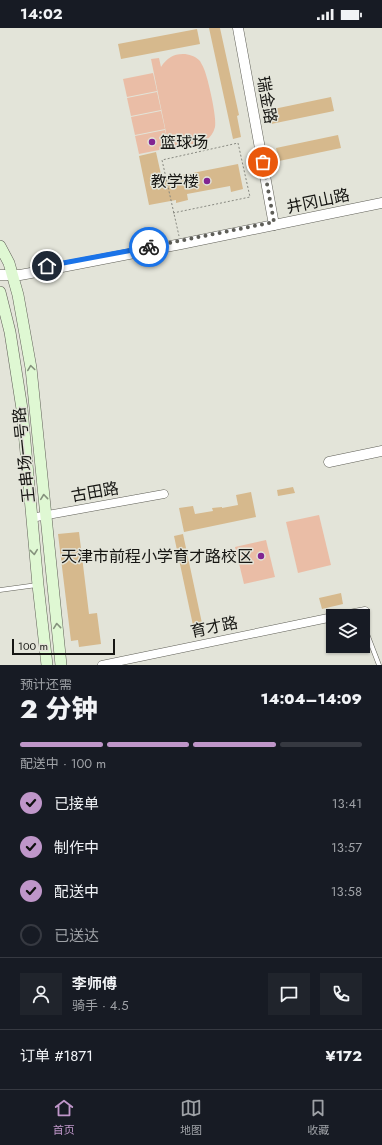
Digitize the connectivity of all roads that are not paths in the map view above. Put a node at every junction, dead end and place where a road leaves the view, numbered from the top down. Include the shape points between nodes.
1 (238, 28) edge
2 (382, 200) edge
3 (382, 203) edge
4 (274, 224) junction
5 (0, 246) edge
6 (0, 271) edge
7 (12, 273) junction
8 (0, 275) edge
9 (1, 295) edge
10 (382, 451) edge
11 (329, 462) dead end
12 (164, 494) dead end
13 (46, 516) junction
14 (31, 518) junction
15 (38, 585) junction
16 (0, 590) edge
17 (326, 618) edge
18 (370, 642) edge
19 (47, 665) edge
20 (61, 665) edge
21 (102, 665) edge
22 (379, 665) edge

1 - 4 street, 瑞金路
2 - 4 street, 井冈山路
3 - 4 street, 井冈山路
4 - 7 street, 井冈山路
4 - 7 street, 井冈山路 via 31,273
5 - 7 main road, 王串场一号路
6 - 7 street, 井冈山路
7 - 8 street, 井冈山路
13 -> 7 main road, 王串场一号路 via 31,368
9 - 14 main road, 王串场一号路 via 10,332 22,409
10 - 11 street
12 - 13 street, 古田路
13 - 14 street, 古田路
20 -> 13 main road, 王串场一号路
14 -> 15 main road, 王串场一号路
15 - 16 lane
15 - 19 main road, 王串场一号路
17 - 21 street, 育才路
18 - 22 lane

